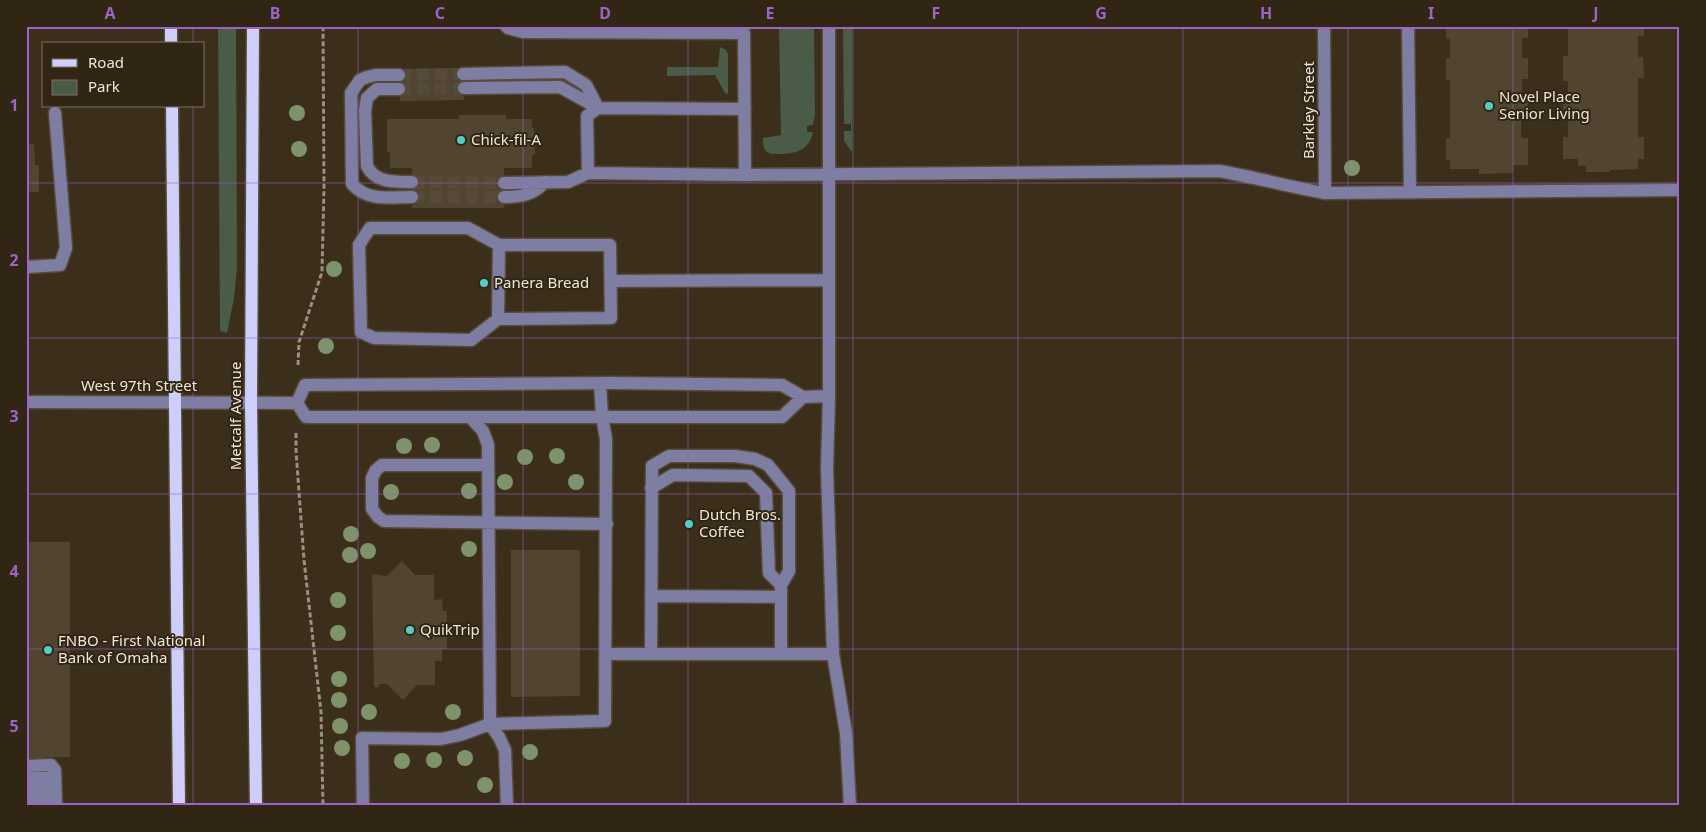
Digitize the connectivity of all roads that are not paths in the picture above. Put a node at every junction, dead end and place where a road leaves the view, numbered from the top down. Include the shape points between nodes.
1 (171, 26) edge
2 (253, 26) edge
3 (506, 26) edge
4 (829, 26) edge
5 (1324, 26) edge
6 (1408, 26) edge
7 (172, 42) edge
8 (463, 74) tunnel mouth
9 (399, 75) tunnel mouth
10 (464, 88) tunnel mouth
11 (399, 89) tunnel mouth
12 (172, 108) edge
13 (598, 108) junction
14 (745, 109) junction
15 (55, 113) dead end
16 (588, 173) junction
17 (828, 174) junction
18 (745, 175) junction
19 (412, 182) tunnel mouth
20 (545, 182) junction
21 (504, 183) tunnel mouth
22 (1680, 190) edge
23 (1410, 192) junction
24 (1325, 193) junction
25 (412, 197) tunnel mouth
26 (504, 197) tunnel mouth
27 (499, 245) junction
28 (26, 267) edge
29 (828, 280) junction
30 (611, 281) junction
31 (498, 318) junction
32 (600, 384) junction
33 (829, 396) junction
34 (803, 397) junction
35 (26, 402) edge
36 (174, 402) junction
37 (251, 402) junction
38 (297, 403) junction
39 (602, 416) junction
40 (470, 417) junction
41 (488, 465) junction
42 (651, 488) junction
43 (488, 523) junction
44 (607, 524) junction
45 (781, 591) junction
46 (651, 596) junction
47 (606, 654) junction
48 (651, 654) junction
49 (781, 654) junction
50 (833, 654) junction
51 (490, 724) junction
52 (26, 766) edge
53 (26, 778) edge
54 (26, 790) edge
55 (55, 797) edge
56 (26, 802) edge
57 (179, 806) edge
58 (256, 806) edge
59 (363, 806) edge
60 (507, 806) edge
61 (850, 806) edge

1 - 7 main road
2 - 37 main road, Metcalf Avenue
3 - 14 street via 523,32 744,32
4 - 17 street
5 - 24 street, Barkley Street
6 - 23 street
8 - 13 street via 565,72 586,85
9 - 25 street via 367,77 360,80 351,93 352,184 365,195
10 - 13 street via 560,87
11 - 19 street via 377,89 367,98 367,166 380,179
12 - 36 main road
13 - 14 street
13 - 16 street via 587,116
14 - 18 street
15 - 28 street via 66,248 60,265
16 - 18 street
16 - 20 street via 568,182
17 - 18 street
17 - 24 street via 1219,171
17 - 29 street
20 - 21 street
20 - 26 street via 529,194
22 - 23 street
23 - 24 street
27 - 30 street via 610,245
27 - 31 street
27 - 31 street via 468,228 370,228 359,245 361,332 374,338 471,340
29 - 30 street
29 - 33 street
30 - 31 street via 611,318
32 - 34 street via 782,385
32 - 38 street via 305,385
32 - 39 street
33 - 34 street
33 - 50 street via 827,469
34 - 39 street via 782,417
35 - 36 street, West 97th Street
36 - 37 street, West 97th Street
36 - 57 main road
37 - 38 street, West 97th Street
37 - 58 main road, Metcalf Avenue
38 - 40 street via 306,417
39 - 40 street
39 - 44 street via 606,439
40 - 41 street via 483,431 488,445
41 - 43 street
41 - 43 street via 382,465 372,478 372,509 384,522
42 - 45 street via 673,475 749,476 766,493 769,573
42 - 45 street via 652,466 669,456 734,456 768,465 789,491 789,571
42 - 46 street
43 - 44 street
43 - 51 street
44 - 47 street
45 - 46 street
45 - 49 street
46 - 48 street
47 - 48 street
47 - 51 street via 605,722
48 - 49 street
49 - 50 street
50 - 61 street via 846,733
51 - 59 street via 441,739 362,738
51 - 60 street via 505,750
52 - 55 street via 50,765 55,770
53 - 55 street via 50,778
54 - 55 street via 49,790
55 - 56 street via 48,802

